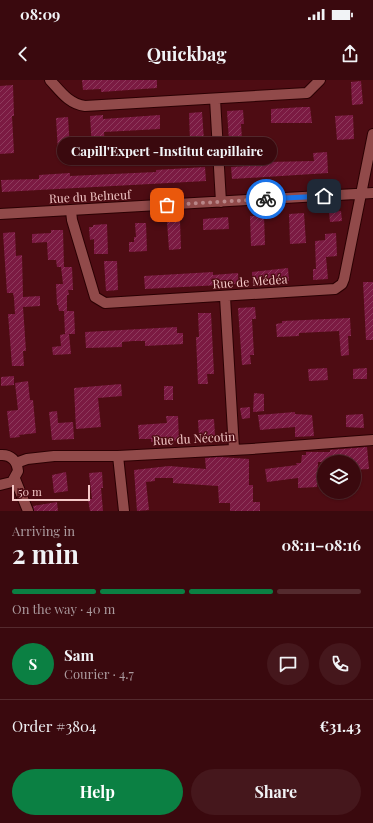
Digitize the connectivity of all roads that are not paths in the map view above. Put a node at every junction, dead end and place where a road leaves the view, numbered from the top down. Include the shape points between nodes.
1 (50, 80) edge
2 (320, 80) edge
3 (215, 99) junction
4 (373, 134) edge
5 (362, 193) junction
6 (373, 193) edge
7 (221, 202) junction
8 (71, 212) junction
9 (0, 214) edge
10 (225, 297) junction
11 (373, 440) edge
12 (234, 449) junction
13 (0, 455) edge
14 (118, 456) junction
15 (16, 463) junction
16 (15, 479) junction
17 (0, 485) edge
18 (28, 511) edge
19 (124, 511) edge

1 - 3 street via 76,105
2 - 3 street via 307,93
3 - 7 street
4 - 5 street, Rue de Médéa
5 - 6 street, Rue du Belneuf
5 - 7 street, Rue du Belneuf
5 - 10 street, Rue de Médéa via 344,279 339,287 329,290
7 - 8 street, Rue du Belneuf
8 - 9 street, Rue du Belneuf
8 - 10 street, Rue de Médéa via 95,296 100,301 105,303
10 - 12 street
11 - 12 street, Rue du Nécotin
12 - 14 street, Rue du Nécotin
13 - 15 street via 10,457
14 - 15 street, Rue du Nécotin via 54,456
14 - 19 street
15 - 16 street via 18,471
16 - 17 street via 8,484
16 - 18 street

